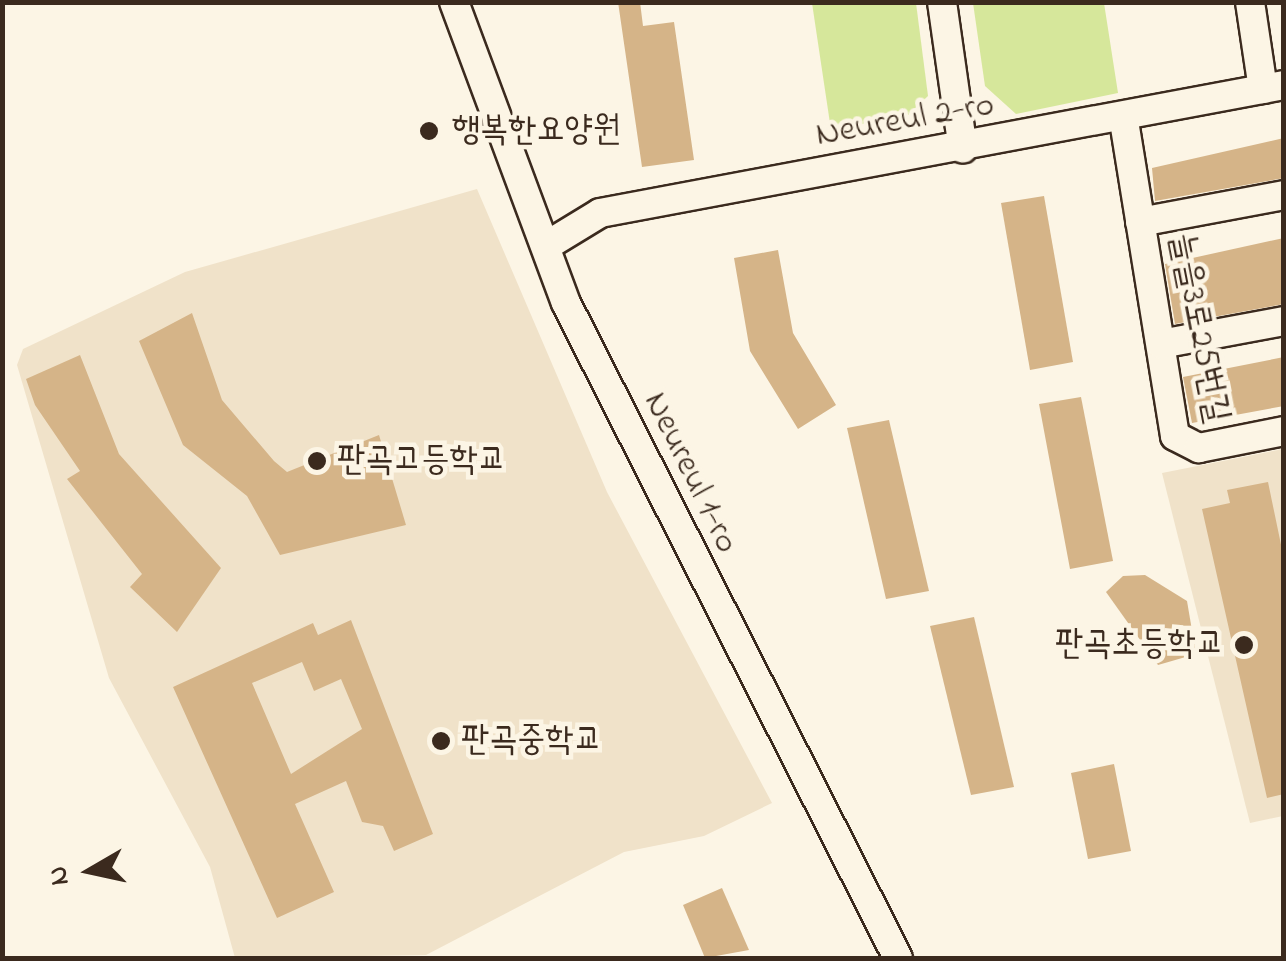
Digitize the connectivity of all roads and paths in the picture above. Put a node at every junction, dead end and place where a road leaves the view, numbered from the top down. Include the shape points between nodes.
1 (454, 2) edge
2 (942, 2) edge
3 (1250, 2) edge
4 (1273, 87) edge
5 (1124, 121) junction
6 (963, 149) junction
7 (1284, 195) edge
8 (1140, 222) junction
9 (546, 246) junction
10 (1284, 321) edge
11 (1161, 344) junction
12 (1284, 431) edge
13 (898, 958) edge

1 - 9 street, Neureul 1-ro
2 - 6 street
3 - 4 street
4 - 5 street, Neureul 2-ro
5 - 6 street, Neureul 2-ro
5 - 8 street, 늘을3로25번길
6 - 9 street, Neureul 2-ro via 600,213
7 - 8 street
8 - 11 street, 늘을3로25번길
9 - 13 street, Neureul 1-ro via 636,452
10 - 11 street
11 - 12 street, 늘을3로25번길 via 1183,447

